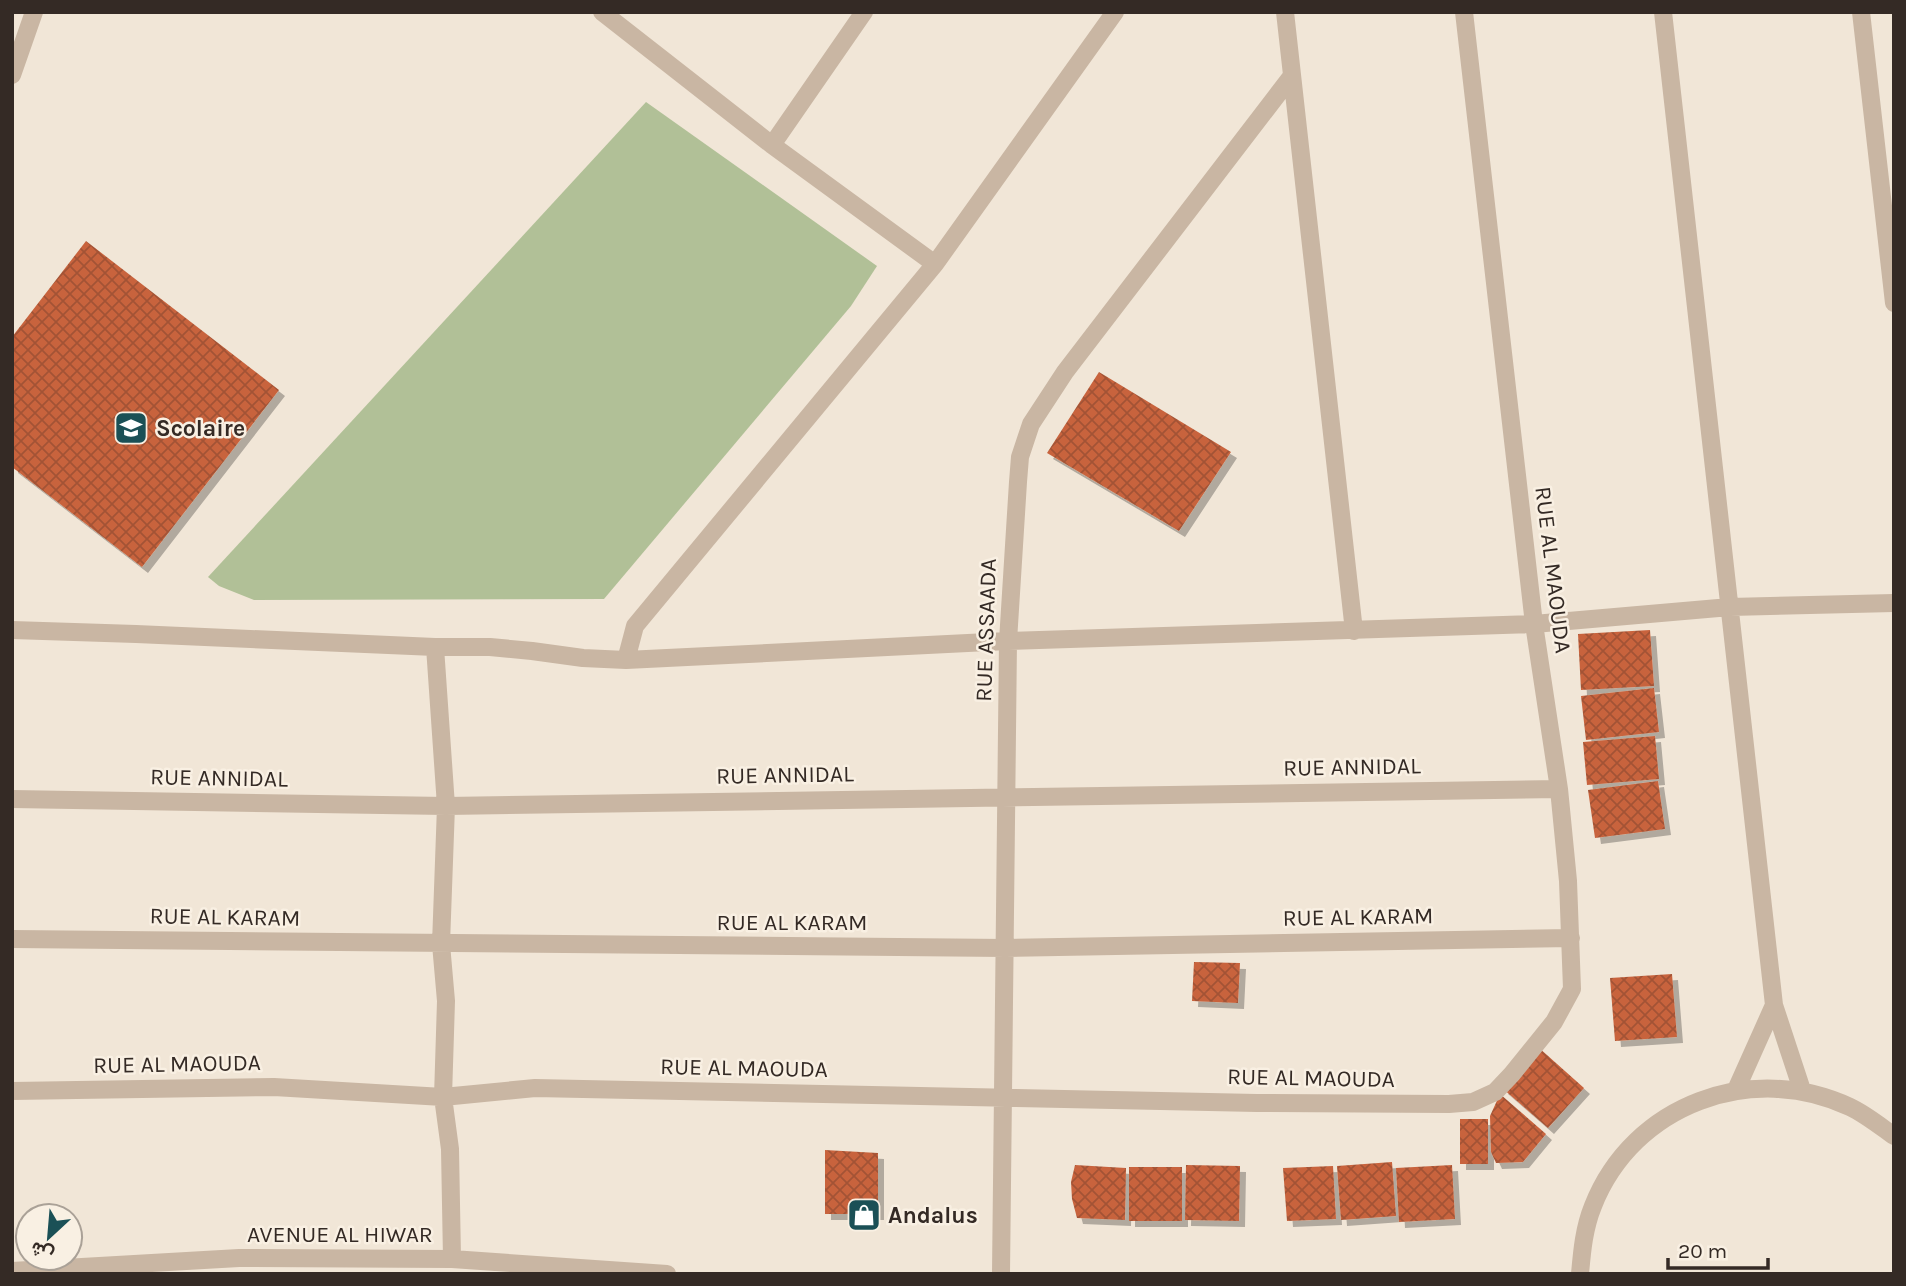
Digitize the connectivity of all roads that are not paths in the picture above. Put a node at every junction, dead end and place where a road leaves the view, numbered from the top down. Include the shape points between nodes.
1 (34, 12) edge
2 (602, 12) edge
3 (864, 12) edge
4 (1115, 12) edge
5 (1285, 12) edge
6 (1464, 12) edge
7 (1663, 12) edge
8 (1861, 12) edge
9 (12, 75) edge
10 (1291, 77) junction
11 (772, 145) junction
12 (935, 264) junction
13 (1894, 303) edge
14 (1894, 603) edge
15 (1730, 607) junction
16 (1534, 624) junction
17 (12, 631) edge
18 (1354, 631) junction
19 (1008, 641) junction
20 (435, 647) junction
21 (626, 660) junction
22 (1559, 789) junction
23 (1007, 796) junction
24 (12, 799) edge
25 (446, 806) junction
26 (1572, 938) junction
27 (12, 939) edge
28 (441, 944) junction
29 (1006, 948) junction
30 (1774, 1005) junction
31 (1736, 1090) junction
32 (1802, 1090) junction
33 (12, 1091) edge
34 (443, 1097) junction
35 (1003, 1097) junction
36 (1894, 1136) edge
37 (452, 1259) junction
38 (12, 1271) edge
39 (667, 1274) edge
40 (1001, 1274) edge
41 (1580, 1274) edge

1 - 9 street
2 - 11 street
3 - 11 street
4 - 12 street
5 - 10 street
6 - 16 street, RUE AL MAOUDA
7 - 15 street
8 - 13 street
10 - 18 street
10 - 19 street, RUE ASSAADA via 1065,372 1031,424 1020,457
11 - 12 street
12 - 21 street via 635,626
14 - 15 street
15 - 16 street
15 - 30 street
16 - 18 street
16 - 22 street, RUE AL MAOUDA
17 - 20 street
18 - 19 street
19 - 21 street
19 - 23 street, RUE ASSAADA
20 - 21 street via 490,647
20 - 25 street
22 - 23 street, RUE ANNIDAL
22 - 26 street, RUE AL MAOUDA
23 - 25 street, RUE ANNIDAL
23 - 29 street, RUE ASSAADA
24 - 25 street, RUE ANNIDAL
25 - 28 street
26 - 29 street, RUE AL KARAM
26 - 35 street, RUE AL MAOUDA via 1572,989 1554,1022 1495,1092 1473,1102
27 - 28 street, RUE AL KARAM
28 - 29 street, RUE AL KARAM
28 - 34 street via 446,1001
29 - 35 street, RUE ASSAADA
30 - 31 street
30 - 32 street
31 - 32 street
31 - 41 street via 1699,1100 1665,1117 1635,1142 1610,1172 1593,1206 1582,1243
32 - 36 street via 1850,1107
33 - 34 street, RUE AL MAOUDA via 274,1087
34 - 35 street, RUE AL MAOUDA via 535,1088
34 - 37 street via 450,1149
35 - 40 street, RUE ASSAADA
37 - 38 street, AVENUE AL HIWAR via 239,1258
37 - 39 street, AVENUE AL HIWAR

